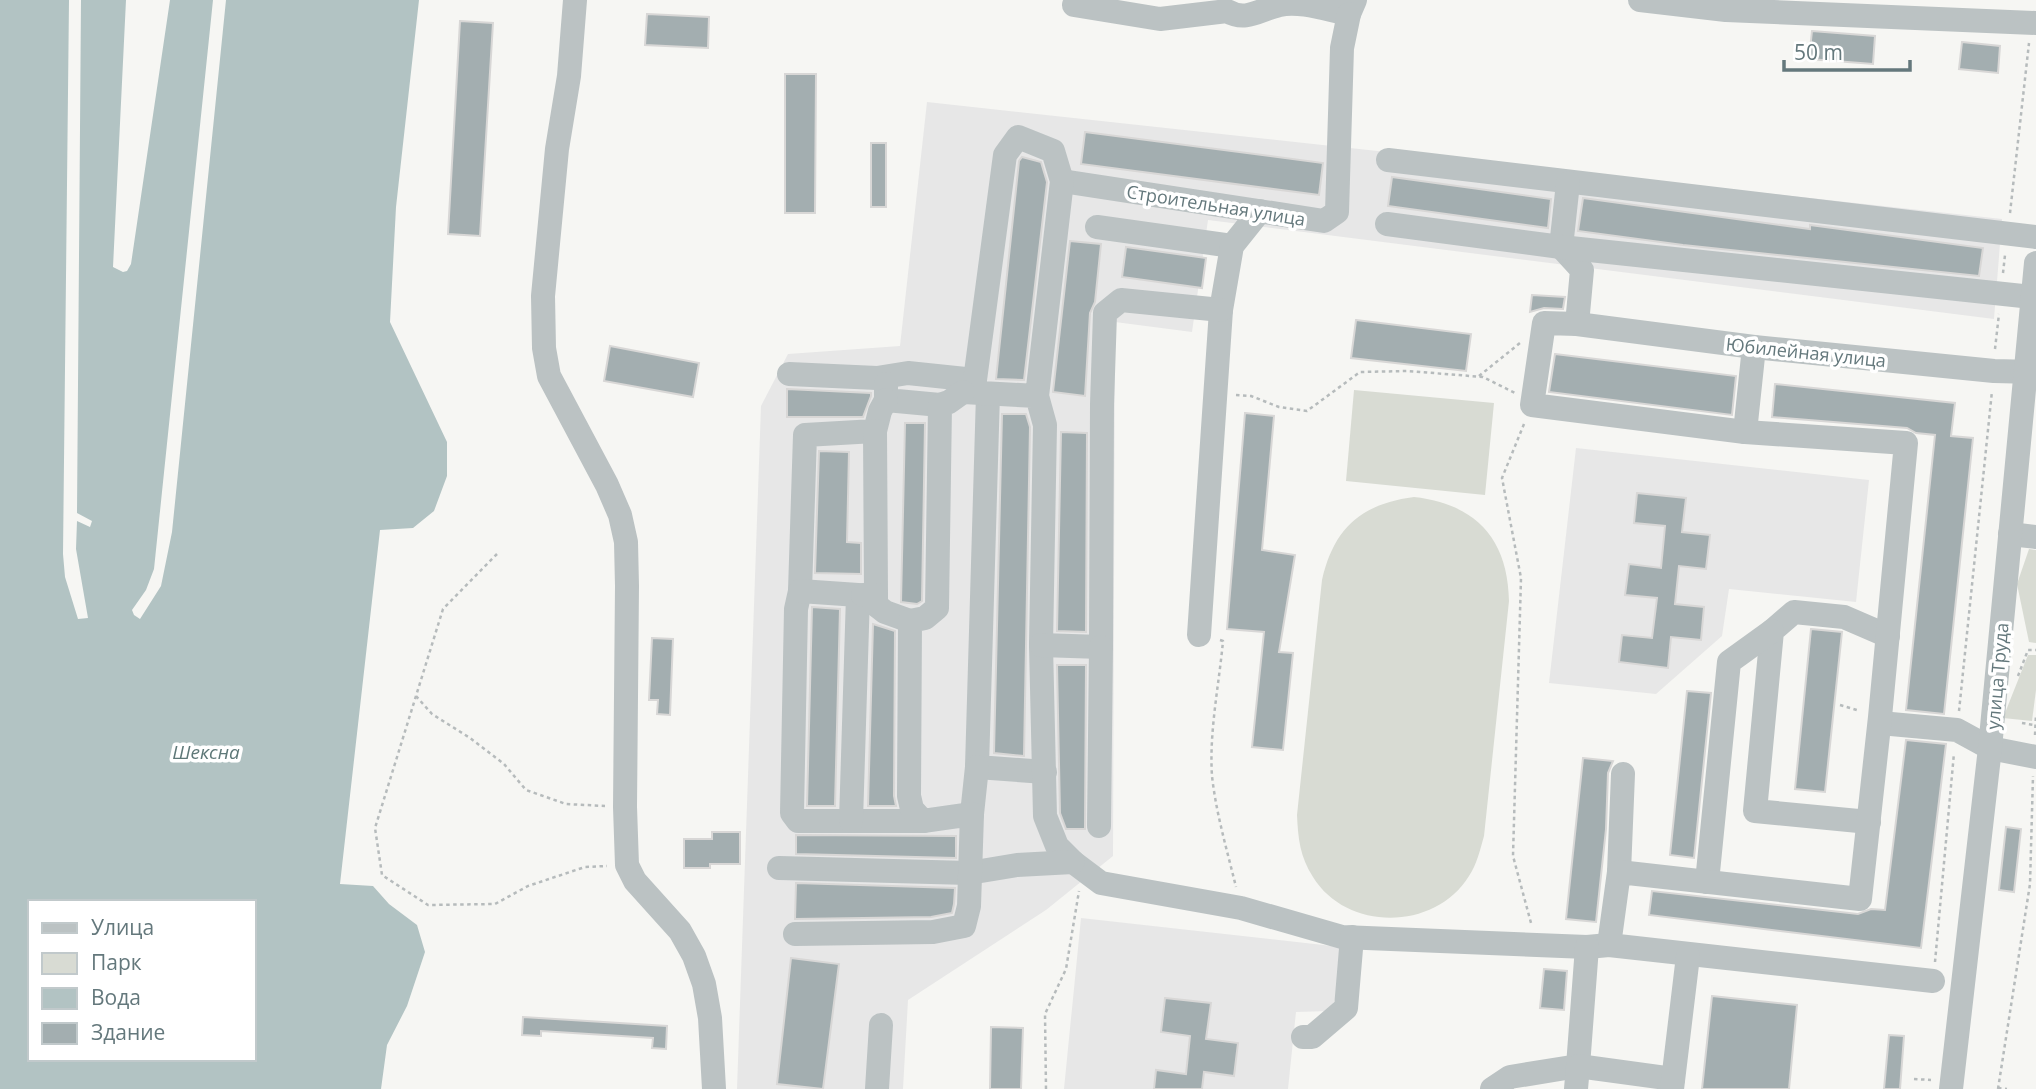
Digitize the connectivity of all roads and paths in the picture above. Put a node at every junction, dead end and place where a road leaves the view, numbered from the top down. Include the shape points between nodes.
1 (575, 0) edge
2 (1640, 0) edge
3 (1303, 3) edge
4 (1074, 5) dead end
5 (1726, 5) edge
6 (1221, 6) edge
7 (1352, 7) edge
8 (1933, 10) edge
9 (2036, 23) edge
10 (1388, 160) dead end
11 (1062, 181) junction
12 (1568, 183) junction
13 (1260, 211) junction
14 (1387, 225) dead end
15 (1097, 227) dead end
16 (2036, 237) edge
17 (1232, 246) junction
18 (1561, 247) junction
19 (2036, 263) edge
20 (2032, 297) junction
21 (1221, 310) junction
22 (1544, 323) junction
23 (1577, 324) junction
24 (1754, 347) junction
25 (2031, 372) edge
26 (789, 374) dead end
27 (1478, 377) junction
28 (886, 388) junction
29 (976, 388) junction
30 (1215, 393) junction
31 (1037, 396) junction
32 (940, 405) junction
33 (1532, 405) junction
34 (875, 431) junction
35 (1745, 432) junction
36 (2010, 534) junction
37 (2036, 537) edge
38 (497, 554) dead end
39 (800, 591) junction
40 (867, 595) junction
41 (911, 621) junction
42 (1772, 631) junction
43 (1199, 635) joint
44 (1888, 636) junction
45 (1041, 645) junction
46 (1101, 647) junction
47 (416, 696) junction
48 (2036, 714) edge
49 (1880, 723) junction
50 (2022, 723) dead end
51 (2034, 726) edge
52 (1957, 730) junction
53 (1990, 748) junction
54 (2036, 757) edge
55 (977, 767) junction
56 (1045, 772) junction
57 (1623, 774) dead end
58 (625, 807) junction
59 (972, 814) junction
60 (851, 821) junction
61 (923, 821) junction
62 (1869, 822) junction
63 (1099, 826) dead end
64 (627, 866) junction
65 (1078, 867) junction
66 (779, 868) dead end
67 (1619, 872) junction
68 (970, 873) junction
69 (1707, 882) junction
70 (1241, 908) junction
71 (795, 934) dead end
72 (1352, 937) junction
73 (1537, 944) junction
74 (1598, 946) junction
75 (1688, 956) junction
76 (1933, 981) joint
77 (881, 1025) dead end
78 (1303, 1037) dead end
79 (1577, 1078) edge
80 (1914, 1079) dead end
81 (1672, 1084) edge
82 (1944, 1085) edge
83 (714, 1089) edge
84 (877, 1089) edge
85 (1046, 1089) edge
86 (1492, 1089) edge
87 (1998, 1089) edge
88 (2007, 1089) edge

1 - 58 street via 543,296 544,348 549,376 607,485 626,542
2 - 5 street
3 - 6 street via 1248,16 1236,16
3 - 7 street
4 - 6 street via 1160,19
5 - 8 street
7 - 13 street, Строительная улица via 1342,48 1337,212 1324,221
8 - 9 street
10 - 12 street
11 - 13 street, Строительная улица
11 - 29 street via 1053,151 1018,137 1005,155
11 - 31 street
12 - 16 street
12 - 18 street
13 - 17 street
14 - 18 street
15 - 17 street
17 - 21 street
18 - 20 street
18 - 23 street via 1582,270
19 - 20 street, улица Труда
20 - 25 street, улица Труда
21 - 30 street
21 - 46 street via 1121,300 1105,313
22 - 23 street, Юбилейная улица
22 - 27 path
22 - 33 street
23 - 24 street, Юбилейная улица
24 - 25 street, Юбилейная улица
24 - 35 street
25 - 36 street, улица Труда
26 - 28 street
27 - 30 path via 1360,372 1307,411 1251,396
27 - 33 path
28 - 29 street via 908,373
28 - 32 street
28 - 34 street
29 - 31 street
29 - 32 street
29 - 55 street
30 - 43 street
31 - 45 street via 1045,425
32 - 41 street via 937,608 925,618
33 - 35 street
33 - 73 path via 1502,478 1521,578 1513,856
34 - 39 street via 805,435
34 - 40 street
35 - 44 street via 1906,443
36 - 37 street
36 - 53 street, улица Труда
38 - 47 path via 443,610
39 - 40 street
39 - 60 street via 792,813 798,821
40 - 41 street via 885,612
40 - 60 street
41 - 61 street via 909,796 912,809
42 - 44 street via 1794,612 1844,617
42 - 62 street via 1755,811
42 - 69 street via 1729,663
43 - 70 path via 1223,641 1212,774
44 - 49 street
45 - 46 street
45 - 56 street
46 - 63 street
47 - 58 path via 432,714 504,764 526,790 566,804
47 - 64 path via 375,828 382,875 428,905 495,904 528,886 585,867
48 - 51 path
49 - 52 street
49 - 62 street
50 - 51 path
51 - 54 path
52 - 53 street
52 - 76 path
53 - 54 street
53 - 82 street, улица Труда
54 - 87 path via 2029,884
55 - 56 street
55 - 59 street
56 - 65 street via 1045,816 1057,846
57 - 67 street
58 - 64 street
59 - 61 street
59 - 68 street
60 - 61 street
62 - 69 street via 1860,899
64 - 83 street via 680,931 694,957 710,1018
65 - 68 street via 1017,865
65 - 70 street via 1101,883
65 - 85 path via 1066,969 1045,1014
66 - 68 street
67 - 69 street
67 - 74 street
68 - 71 street via 964,926 933,932
70 - 72 street
72 - 73 street
72 - 78 street via 1346,1008 1312,1037
73 - 74 street
74 - 75 street
74 - 79 street
75 - 76 street
75 - 81 street
77 - 84 street
79 - 81 street
79 - 86 street via 1510,1077
80 - 82 path
87 - 88 path

